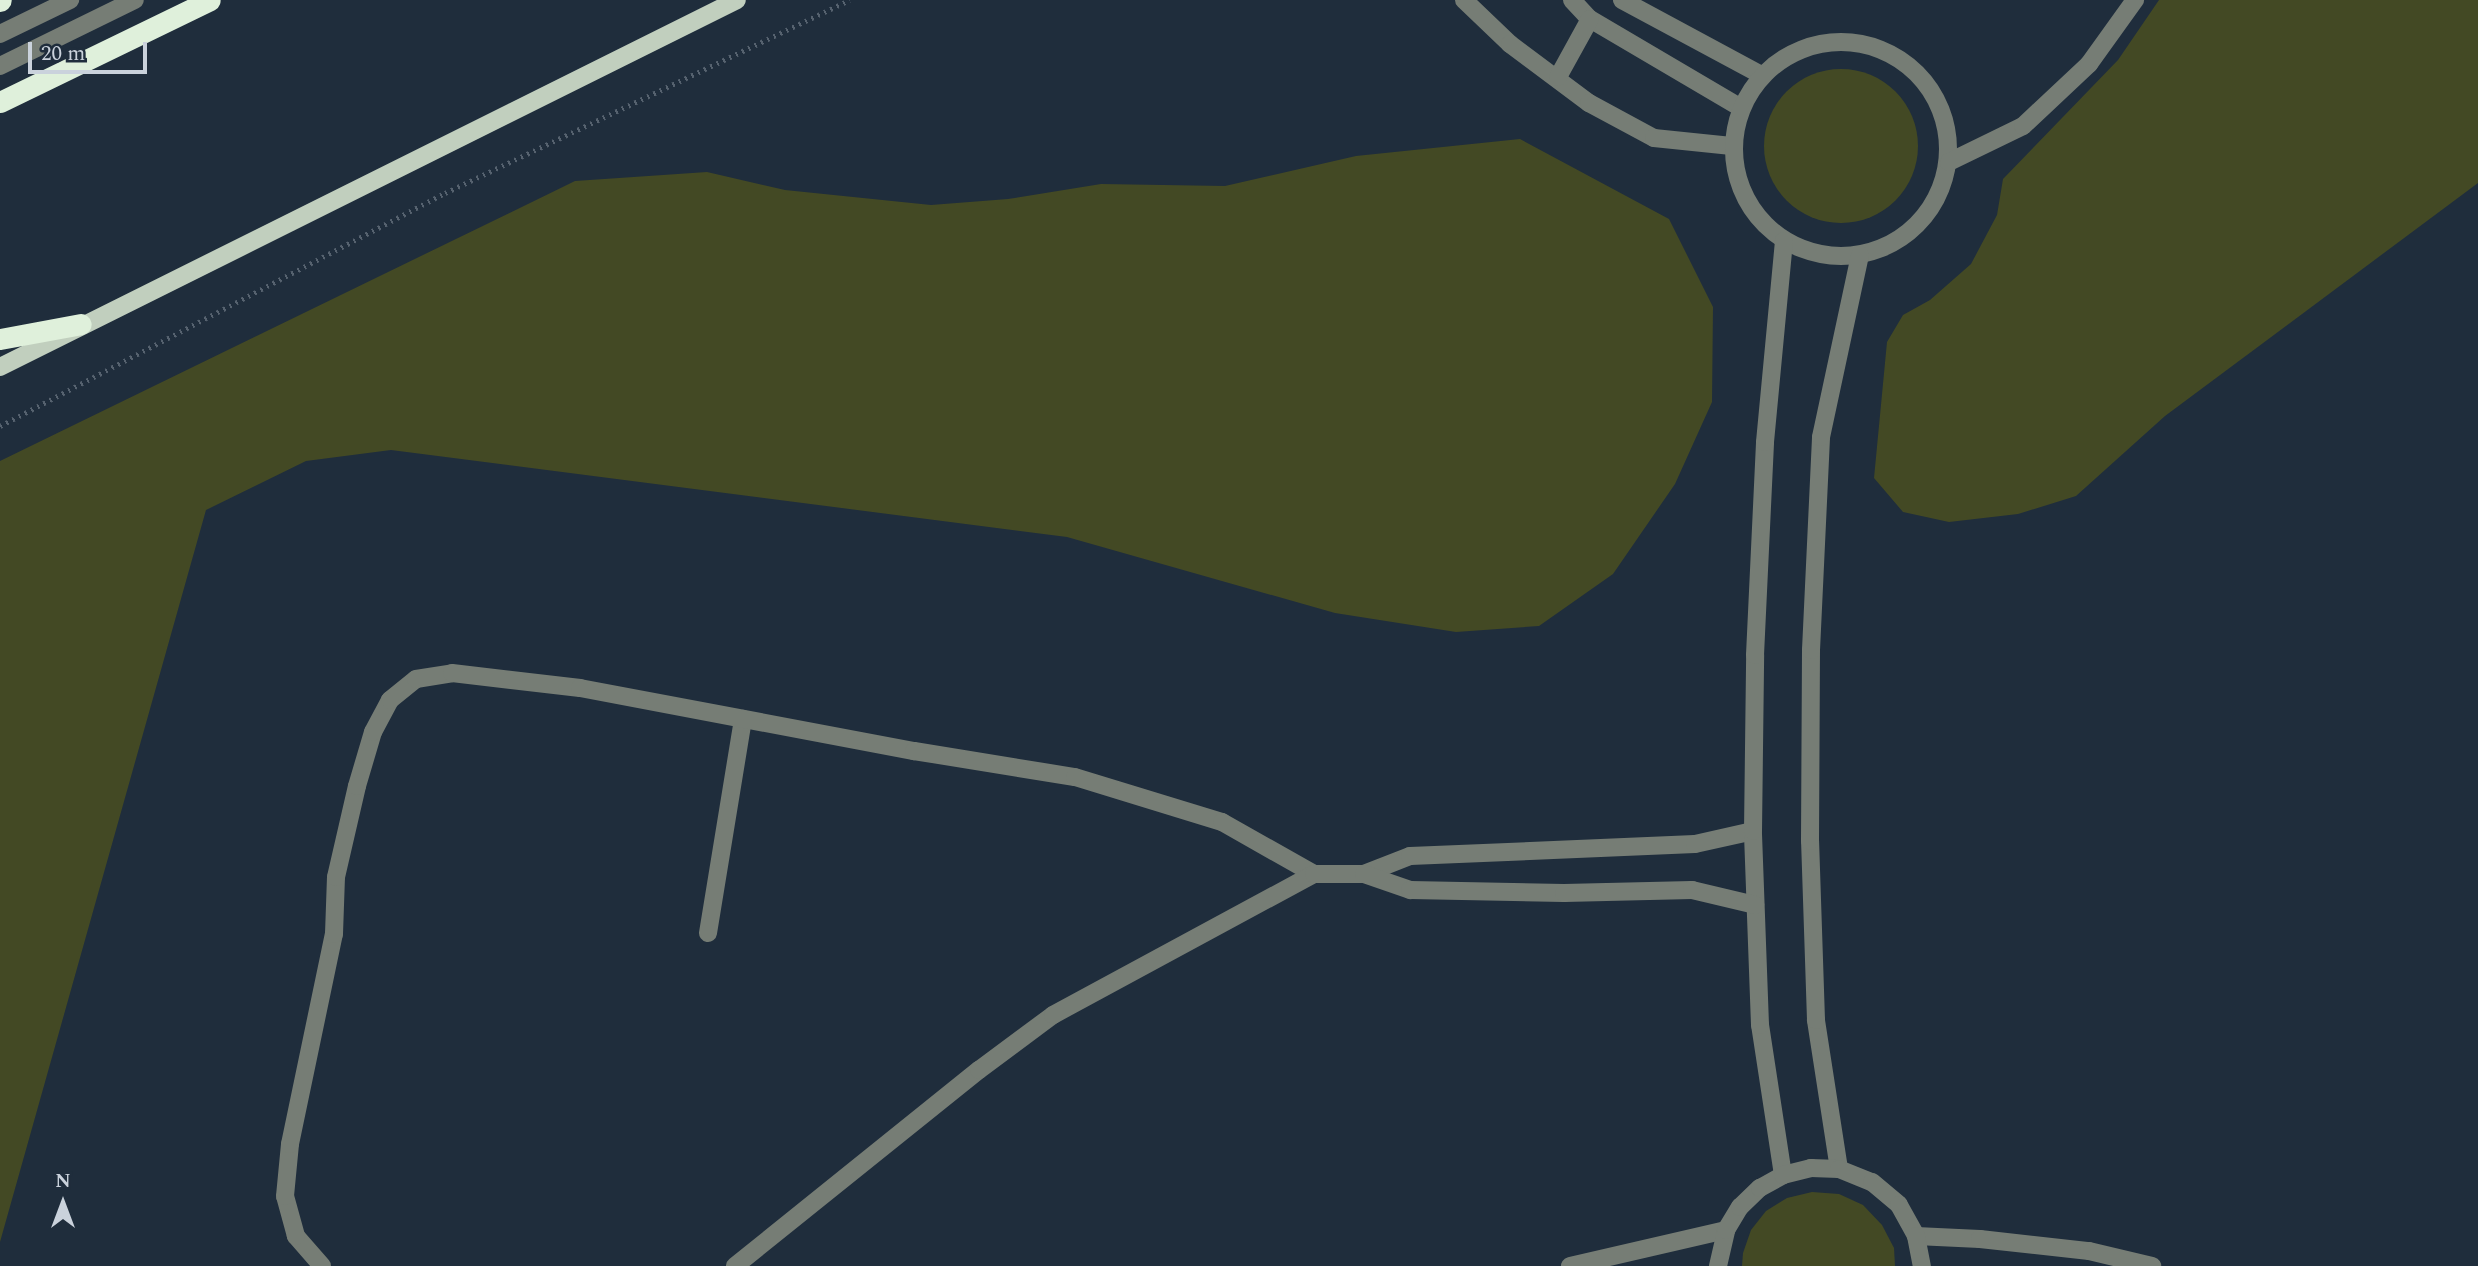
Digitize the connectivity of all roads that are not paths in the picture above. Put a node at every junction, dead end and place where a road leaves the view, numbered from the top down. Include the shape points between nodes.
1 (70, 0) edge
2 (135, 0) edge
3 (210, 0) edge
4 (737, 0) edge
5 (1464, 0) edge
6 (1572, 0) edge
7 (1622, 0) edge
8 (2135, 0) edge
9 (1590, 19) junction
10 (0, 34) edge
11 (0, 66) edge
12 (1761, 75) junction
13 (1558, 77) junction
14 (0, 102) edge
15 (1741, 108) junction
16 (1732, 146) junction
17 (1948, 162) junction
18 (1784, 241) junction
19 (1860, 255) junction
20 (81, 324) junction
21 (0, 339) edge
22 (0, 367) edge
23 (743, 719) junction
24 (1754, 831) junction
25 (1314, 874) junction
26 (1364, 874) junction
27 (1755, 905) junction
28 (708, 933) dead end
29 (1839, 1169) junction
30 (1783, 1175) junction
31 (1726, 1230) junction
32 (1916, 1236) junction
33 (322, 1266) edge
34 (735, 1266) edge
35 (1570, 1266) edge
36 (1718, 1266) edge
37 (1922, 1266) edge
38 (2152, 1266) edge

1 - 10 street
2 - 11 street
3 - 14 highway
4 - 20 main road
5 - 13 street via 1510,44
6 - 9 street
7 - 12 street
8 - 17 street via 2089,64 2023,126
9 - 13 street
9 - 15 street
12 - 15 street
12 - 17 street via 1789,54 1820,43 1854,42 1887,51 1915,70 1936,96 1947,129
13 - 16 street via 1589,103 1654,138
15 - 16 street
16 - 18 street via 1738,183 1756,216
17 - 19 street via 1939,195 1920,223 1892,243
18 - 19 street via 1834,257
18 - 24 street via 1765,456 1755,655
19 - 29 street via 1821,437 1811,650 1810,841 1816,1020
20 - 21 highway
20 - 22 main road
23 - 25 street via 1076,777 1222,822
23 - 28 street
23 - 33 street via 580,688 452,673 416,678 390,699 373,732 336,877 334,934 290,1144 285,1196 296,1236
24 - 26 street via 1695,844 1409,856
24 - 27 street
25 - 26 street
25 - 34 street via 1053,1015
26 - 27 street via 1409,890 1692,890
27 - 30 street via 1760,1025
29 - 30 street via 1811,1168
29 - 32 street via 1872,1182 1899,1205
30 - 31 street via 1750,1197
31 - 35 street
31 - 36 street
32 - 37 street
32 - 38 street via 2089,1251

